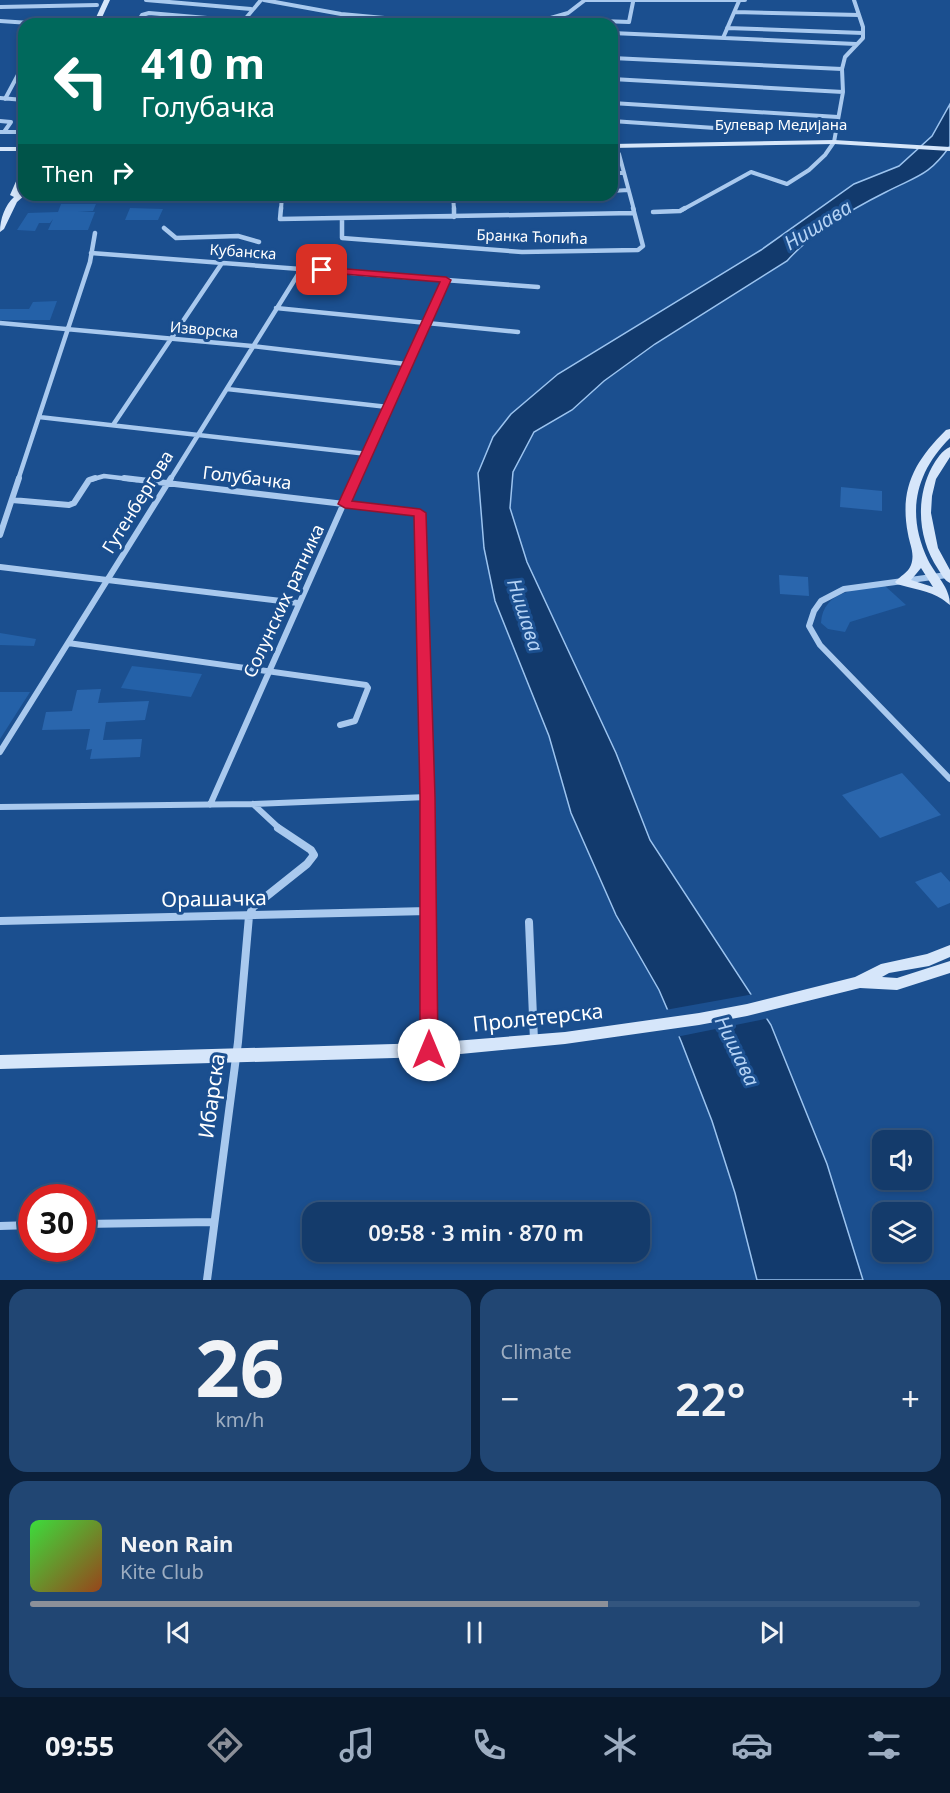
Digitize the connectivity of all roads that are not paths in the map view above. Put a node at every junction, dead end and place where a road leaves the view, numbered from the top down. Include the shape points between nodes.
1 (27, 0) edge
2 (107, 0) edge
3 (146, 0) edge
4 (262, 0) edge
5 (585, 0) edge
6 (745, 0) edge
7 (854, 0) edge
8 (739, 1) edge
9 (56, 2) edge
10 (98, 2) edge
11 (633, 2) junction
12 (26, 6) junction
13 (0, 7) edge
14 (251, 9) junction
15 (735, 12) junction
16 (859, 15) junction
17 (91, 18) edge
18 (99, 18) edge
19 (140, 18) edge
20 (195, 18) edge
21 (245, 18) edge
22 (385, 18) edge
23 (550, 18) edge
24 (0, 21) edge
25 (18, 22) edge
26 (618, 22) edge
27 (727, 28) junction
28 (618, 33) edge
29 (863, 33) junction
30 (723, 38) junction
31 (856, 44) junction
32 (618, 58) edge
33 (842, 69) junction
34 (18, 74) edge
35 (618, 79) edge
36 (843, 92) junction
37 (3, 98) edge
38 (18, 99) edge
39 (618, 103) edge
40 (838, 117) junction
41 (0, 121) edge
42 (618, 121) edge
43 (715, 128) dead end
44 (2, 132) edge
45 (18, 132) edge
46 (835, 140) junction
47 (618, 141) edge
48 (882, 143) junction
49 (950, 144) edge
50 (618, 146) edge
51 (0, 149) edge
52 (18, 149) edge
53 (950, 149) edge
54 (18, 154) edge
55 (618, 154) edge
56 (0, 155) edge
57 (618, 173) edge
58 (622, 173) junction
59 (18, 185) edge
60 (628, 190) junction
61 (618, 191) edge
62 (18, 199) edge
63 (14, 201) junction
64 (281, 201) edge
65 (453, 201) edge
66 (653, 212) dead end
67 (634, 213) junction
68 (454, 217) junction
69 (342, 218) junction
70 (164, 228) dead end
71 (0, 229) edge
72 (95, 233) dead end
73 (259, 242) dead end
74 (91, 253) junction
75 (222, 263) junction
76 (302, 268) junction
77 (446, 280) junction
78 (538, 287) dead end
79 (276, 308) junction
80 (0, 323) edge
81 (426, 323) junction
82 (69, 329) junction
83 (518, 332) dead end
84 (169, 339) junction
85 (252, 346) junction
86 (406, 364) junction
87 (227, 389) junction
88 (388, 407) junction
89 (39, 417) junction
90 (113, 425) junction
91 (950, 432) edge
92 (197, 435) junction
93 (950, 450) edge
94 (368, 454) junction
95 (168, 484) junction
96 (12, 500) junction
97 (345, 504) junction
98 (0, 535) edge
99 (918, 553) junction
100 (0, 567) edge
101 (931, 577) junction
102 (949, 577) edge
103 (108, 579) junction
104 (901, 582) junction
105 (948, 599) edge
106 (298, 603) junction
107 (68, 643) junction
108 (267, 671) junction
109 (340, 725) dead end
110 (0, 752) edge
111 (950, 779) edge
112 (427, 797) junction
113 (253, 804) junction
114 (210, 805) junction
115 (0, 807) edge
116 (428, 911) junction
117 (249, 916) junction
118 (0, 921) edge
119 (529, 922) dead end
120 (950, 951) edge
121 (950, 967) edge
122 (859, 982) junction
123 (534, 1041) junction
124 (429, 1050) junction
125 (236, 1056) junction
126 (0, 1062) edge
127 (213, 1222) junction
128 (96, 1224) edge
129 (18, 1225) edge
130 (0, 1226) edge
131 (207, 1280) edge

1 - 12 street
2 - 18 street
3 - 14 street
4 - 14 street
4 - 22 street
5 - 11 street
5 - 23 street via 574,10
6 - 8 street
7 - 16 street
8 - 11 street
8 - 15 street
9 - 10 street
9 - 12 street
10 - 17 street
11 - 26 street via 628,22
12 - 13 street
14 - 21 street
15 - 16 street
15 - 27 street
16 - 29 street
19 - 20 street via 149,13
24 - 25 street
27 - 29 street
27 - 30 street
28 - 30 street
29 - 31 street
30 - 31 street
31 - 33 street via 845,57
32 - 33 street
33 - 36 street
34 - 37 street
35 - 36 street
36 - 40 street
37 - 38 street
39 - 40 street
40 - 46 street
41 - 44 street via 11,122
42 - 43 street
44 - 45 street
46 - 47 street, Булевар Медијана
46 - 48 street, Булевар Медијана
46 - 50 street, Булевар Медијана
46 - 66 street, Булевар Медијана via 809,170 787,184 751,172 680,211
48 - 49 street, Булевар Медијана
48 - 53 street, Булевар Медијана
51 - 52 street
54 - 56 street
55 - 58 street, Бранка Ћопића
57 - 58 street
58 - 60 street, Бранка Ћопића
59 - 63 street
60 - 61 street
60 - 67 street, Бранка Ћопића
62 - 63 street
63 - 71 street
64 - 69 street via 279,219
65 - 68 street
67 - 68 street
67 - 69 street, Бранка Ћопића via 643,246 634,251 522,252 342,237
68 - 69 street
70 - 73 street via 176,238 238,236
72 - 74 street
74 - 75 street, Кубанска
74 - 82 street
75 - 76 street, Кубанска
75 - 84 street
76 - 77 street, Кубанска
76 - 79 street, Гутенбергова
77 - 78 street, Кубанска
77 - 81 street, Солунских ратника
79 - 81 street
79 - 85 street, Гутенбергова
80 - 82 street, Изворска
81 - 83 street
81 - 86 street, Солунских ратника
82 - 84 street, Изворска
82 - 89 street
84 - 85 street, Изворска
84 - 90 street
85 - 86 street, Изворска
85 - 87 street, Гутенбергова
86 - 88 street, Солунских ратника
87 - 88 street
87 - 92 street, Гутенбергова
88 - 94 street, Солунских ратника
89 - 90 street
89 - 96 street
90 - 92 street
91 - 99 street via 922,464 910,494
92 - 94 street
92 - 95 street, Гутенбергова
93 - 102 street via 936,468 924,505 937,556
94 - 97 street, Солунских ратника
95 - 96 street, Голубачка via 98,477 89,480 69,505
95 - 97 street, Голубачка
95 - 103 street, Гутенбергова
96 - 98 street
97 - 106 street, Солунских ратника
97 - 112 street, Голубачка via 420,513
99 - 101 street
99 - 104 street via 915,572
100 - 103 street
101 - 102 street
101 - 104 street
101 - 105 street
103 - 106 street
103 - 107 street, Гутенбергова
104 - 105 street via 916,584
104 - 111 street via 832,592 813,609 809,626 820,645
106 - 108 street, Солунских ратника
107 - 108 street
107 - 110 street, Гутенбергова
108 - 109 street via 366,685 355,721
108 - 114 street, Солунских ратника
112 - 113 street
112 - 116 street
113 - 114 street
113 - 117 street via 314,855 253,907
114 - 115 street
116 - 117 street, Орашачка
116 - 124 street
117 - 118 street, Орашачка
117 - 125 street, Ибарска
119 - 123 street
120 - 122 street via 929,960 886,968
121 - 122 street via 897,984
122 - 123 street, Пролетерска via 699,1019
123 - 124 street, Пролетерска
124 - 125 street, Пролетерска
125 - 126 street, Пролетерска
125 - 127 street, Ибарска
127 - 128 street
127 - 131 street, Ибарска
129 - 130 street

